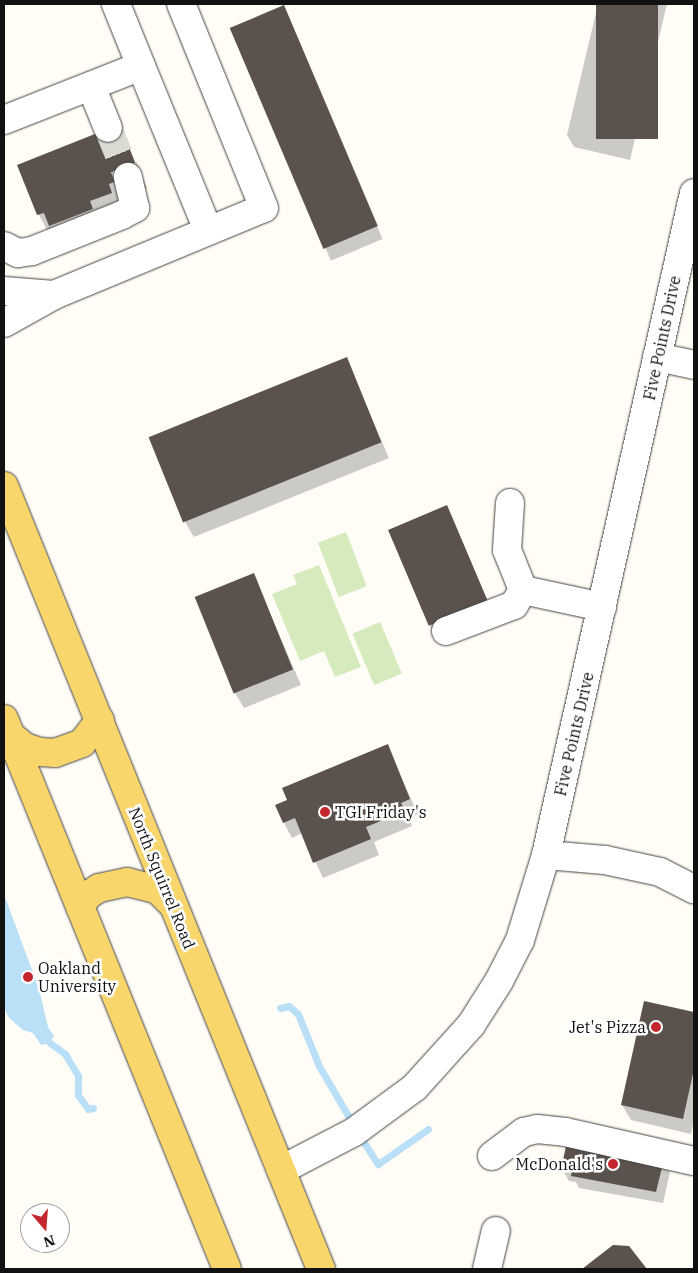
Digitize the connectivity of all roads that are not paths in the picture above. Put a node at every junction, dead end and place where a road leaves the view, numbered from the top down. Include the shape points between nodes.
1 (116, 4) edge
2 (181, 4) edge
3 (141, 66) junction
4 (91, 86) junction
5 (4, 120) edge
6 (108, 128) tunnel mouth
7 (128, 177) tunnel mouth
8 (694, 193) edge
9 (208, 230) junction
10 (4, 246) edge
11 (4, 292) edge
12 (54, 294) junction
13 (4, 323) edge
14 (658, 357) junction
15 (694, 365) edge
16 (4, 486) edge
17 (510, 504) dead end
18 (522, 590) junction
19 (602, 607) junction
20 (446, 632) dead end
21 (100, 720) junction
22 (7, 727) edge
23 (546, 855) junction
24 (694, 889) edge
25 (173, 905) junction
26 (80, 906) junction
27 (492, 1156) dead end
28 (683, 1158) edge
29 (281, 1170) junction
30 (694, 1180) edge
31 (496, 1231) dead end
32 (227, 1269) edge
33 (321, 1269) edge
34 (487, 1269) edge

1 - 3 street
2 - 9 street via 264,208
3 - 4 street
3 - 9 street
4 - 5 street
4 - 6 street
7 - 10 street via 134,208 122,215 32,251 18,253
8 - 14 street, Five Points Drive
9 - 12 street
11 - 12 street
12 - 13 street
14 - 15 street
14 - 19 street, Five Points Drive
16 - 21 main road, North Squirrel Road
17 - 18 street via 507,550
18 - 19 street
18 - 20 street via 514,605
19 - 23 street, Five Points Drive
21 - 22 main road via 82,743 55,753 24,747
21 - 25 main road, North Squirrel Road
22 - 26 main road
23 - 24 street via 605,860 660,872
23 - 29 street, Five Points Drive via 530,913 495,988 452,1048 402,1098 332,1144
25 - 26 main road via 158,890 127,882 99,888
25 - 29 main road, North Squirrel Road
26 - 32 main road
27 - 28 street via 524,1132 537,1129 565,1132
28 - 30 street
29 - 33 main road, North Squirrel Road
31 - 34 street

